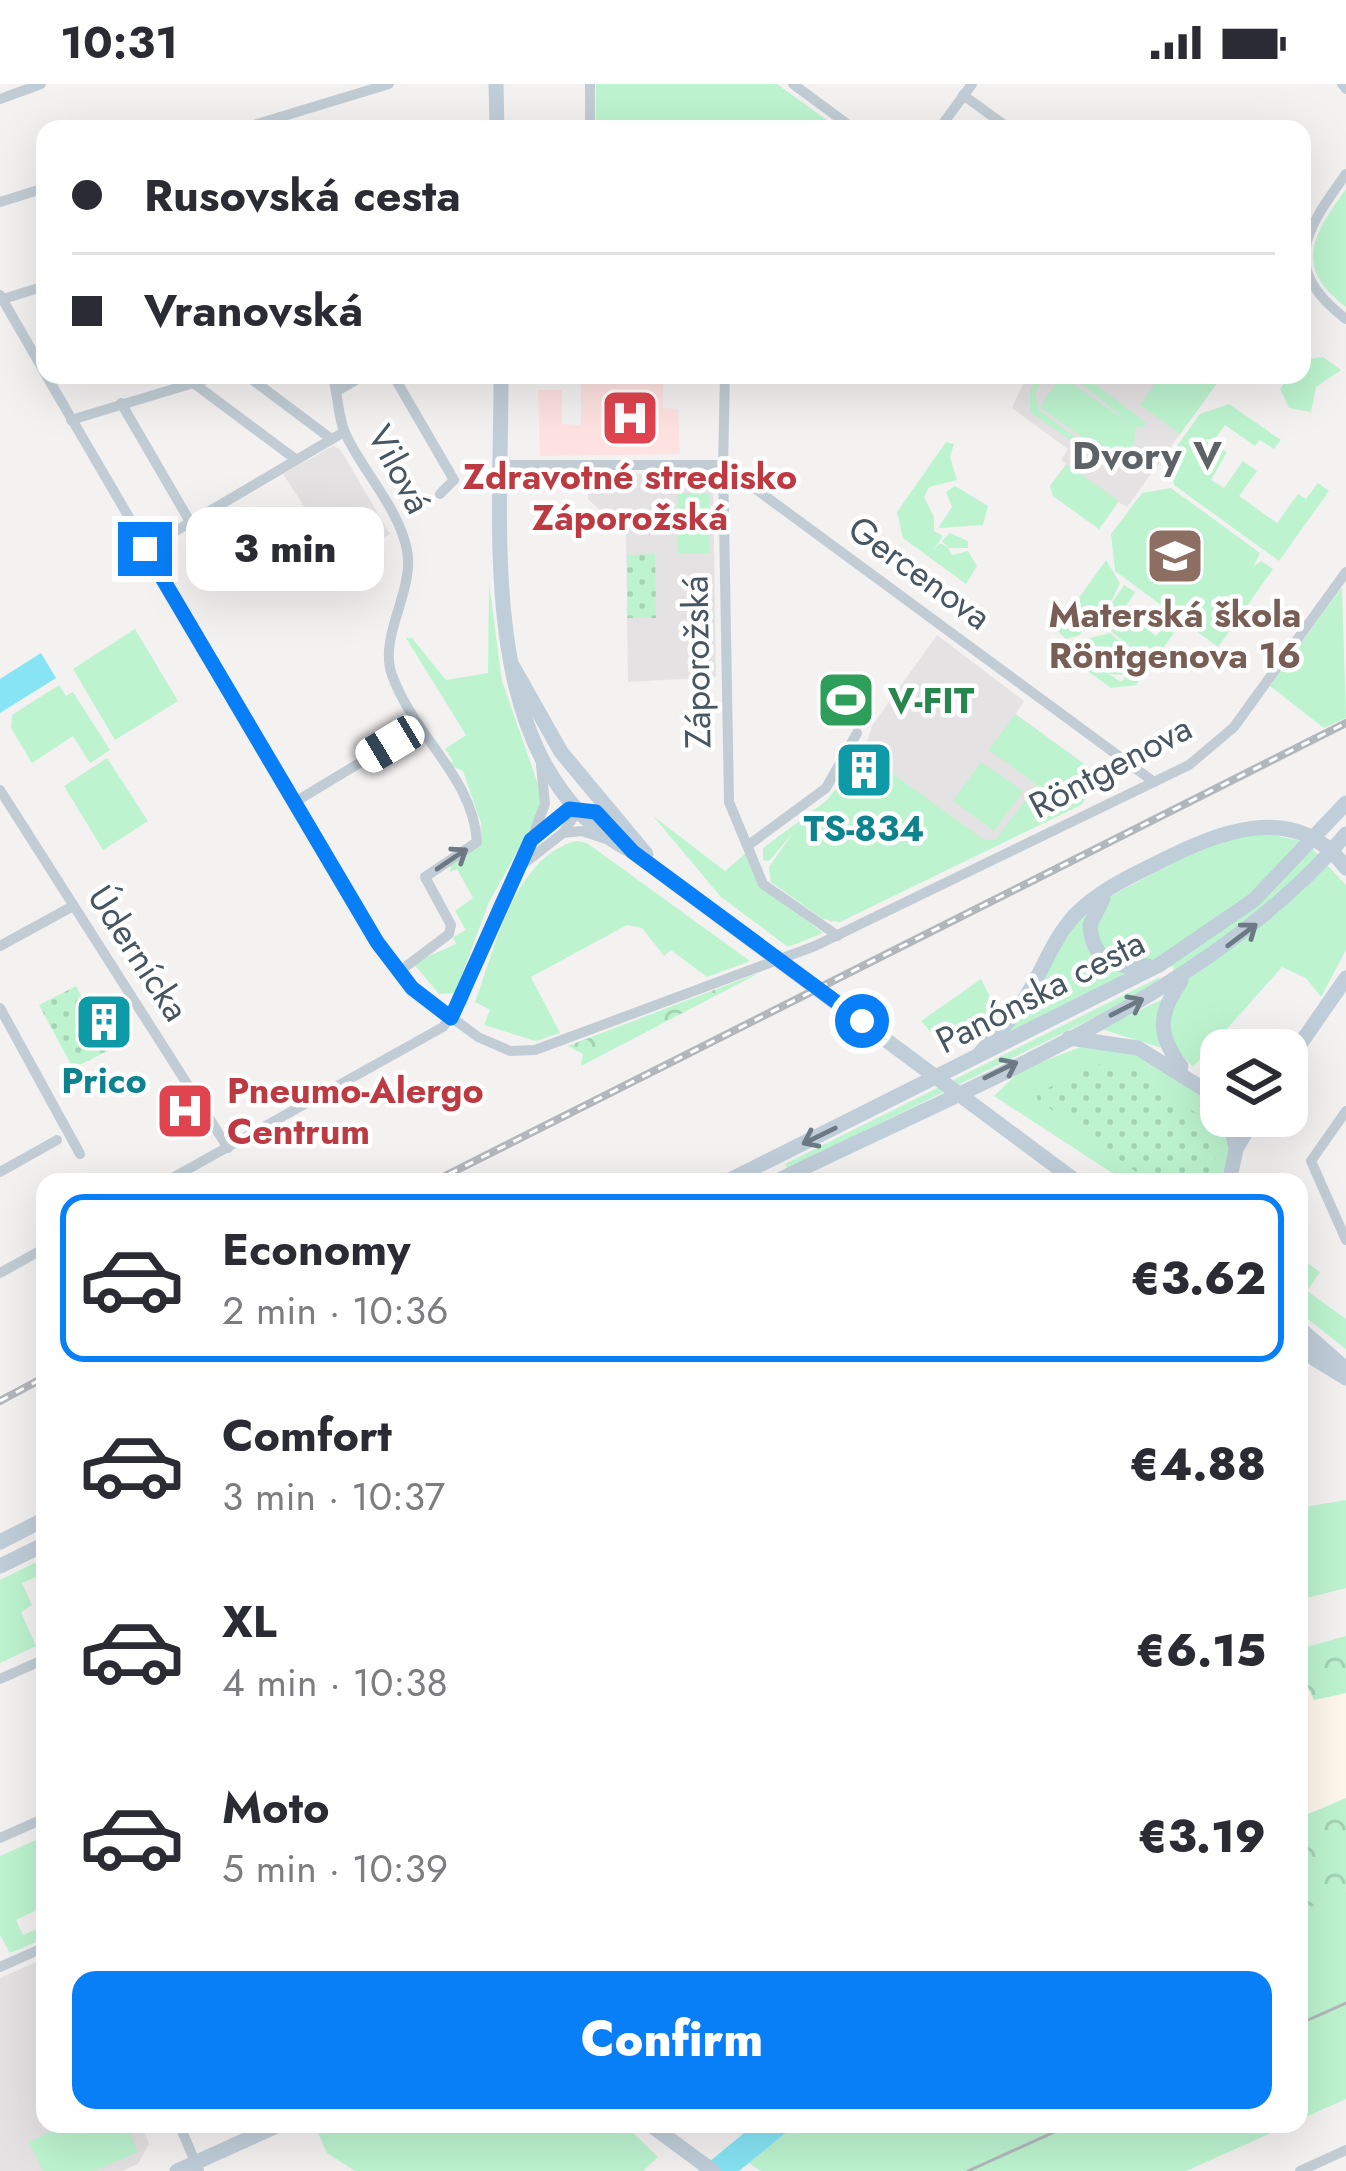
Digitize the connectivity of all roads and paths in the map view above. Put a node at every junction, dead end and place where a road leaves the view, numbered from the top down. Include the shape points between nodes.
1 (41, 84) edge
2 (389, 84) edge
3 (496, 84) edge
4 (590, 84) edge
5 (793, 84) edge
6 (968, 90) edge
7 (0, 99) edge
8 (271, 120) edge
9 (499, 120) edge
10 (590, 120) edge
11 (842, 120) edge
12 (946, 120) edge
13 (1000, 120) edge
14 (1346, 174) edge
15 (36, 191) edge
16 (0, 202) edge
17 (1311, 227) edge
18 (36, 288) edge
19 (1311, 292) edge
20 (1, 297) edge
21 (1346, 319) edge
22 (36, 357) edge
23 (51, 384) edge
24 (185, 384) edge
25 (195, 384) edge
26 (258, 384) edge
27 (335, 384) edge
28 (350, 384) edge
29 (398, 384) edge
30 (501, 384) edge
31 (725, 384) edge
32 (338, 391) junction
33 (121, 403) junction
34 (70, 420) junction
35 (344, 432) junction
36 (330, 438) junction
37 (294, 458) junction
38 (502, 465) junction
39 (723, 466) junction
40 (440, 494) dead end
41 (189, 520) junction
42 (145, 549) junction
43 (1346, 572) edge
44 (512, 665) junction
45 (419, 727) junction
46 (857, 733) dead end
47 (536, 745) junction
48 (579, 778) junction
49 (1154, 782) junction
50 (0, 790) edge
51 (295, 802) junction
52 (1346, 803) edge
53 (579, 809) junction
54 (563, 833) junction
55 (1346, 834) edge
56 (606, 839) junction
57 (531, 840) junction
58 (750, 844) junction
59 (633, 852) junction
60 (519, 868) junction
61 (1346, 868) edge
62 (668, 879) junction
63 (1118, 884) junction
64 (73, 906) junction
65 (838, 936) junction
66 (0, 946) edge
67 (1159, 965) junction
68 (400, 971) junction
69 (1186, 973) junction
70 (1346, 978) edge
71 (0, 1008) edge
72 (451, 1018) junction
73 (1308, 1033) edge
74 (1066, 1038) junction
75 (974, 1060) junction
76 (1190, 1077) junction
77 (1200, 1084) edge
78 (1346, 1111) edge
79 (1003, 1124) junction
80 (1233, 1137) edge
81 (1242, 1137) edge
82 (1248, 1137) edge
83 (57, 1140) dead end
84 (228, 1148) junction
85 (1236, 1149) junction
86 (80, 1154) dead end
87 (0, 1172) edge
88 (182, 1173) edge
89 (744, 1173) edge
90 (793, 1173) edge
91 (1066, 1173) edge
92 (1078, 1173) edge
93 (1231, 1173) edge
94 (1241, 1173) edge
95 (1346, 1240) edge
96 (36, 1253) edge
97 (0, 1273) edge
98 (1308, 1337) edge
99 (1308, 1354) edge
100 (1346, 1373) edge
101 (36, 1524) edge
102 (0, 1542) edge
103 (36, 1548) edge
104 (0, 1566) edge
105 (36, 1663) edge
106 (0, 1679) edge
107 (36, 1822) edge
108 (0, 1838) edge
109 (36, 1951) edge
110 (0, 1967) edge
111 (183, 2133) edge
112 (263, 2133) edge
113 (662, 2133) edge
114 (1346, 2150) edge
115 (197, 2167) edge
116 (177, 2171) edge
117 (713, 2171) edge
118 (1300, 2171) edge

1 - 7 street
2 - 8 street
3 - 9 street
4 - 10 street
5 - 11 street
6 - 12 street
6 - 13 street
14 - 17 street
15 - 16 street
18 - 20 street
19 - 21 street
20 - 22 street, Röntgenova
23 - 34 street, Röntgenova
24 - 33 street
25 - 37 street
26 - 36 street
27 - 32 street, Vilová
28 - 32 street
29 - 40 street via 454,480
30 - 38 street
31 - 39 street
32 - 35 street, Vilová
33 - 34 street
33 - 41 street
34 - 42 street, Röntgenova
35 - 36 street
35 - 45 street, Vilová via 405,543 389,664
36 - 37 street
37 - 41 street
38 - 39 street
38 - 44 street
39 - 49 street, Gercenova
39 - 58 street, Záporožská via 729,802
41 - 42 street
42 - 51 street, Röntgenova
43 - 49 street, Röntgenova via 1229,734
44 - 47 street
44 - 48 street
45 - 51 street
68 -> 45 street, Vilová via 452,925 425,878 477,842 461,778 443,767
46 - 58 street via 826,788
47 - 53 street
47 - 57 street via 545,804
48 - 53 street
48 - 62 street
49 - 65 street, Röntgenova
50 - 64 street, Údernícka
51 - 68 street, Röntgenova
52 - 67 street, Panónska cesta via 1237,914
53 - 54 street
53 - 56 street
53 - 57 street
53 - 59 street via 596,812
54 - 56 street
54 - 60 street
69 -> 55 street, Panónska cesta via 1251,928
56 - 59 street
57 - 60 street
58 - 65 street via 766,888
59 - 62 street
60 - 72 street
61 - 63 street via 1310,836 1263,826 1207,840
62 - 79 street
63 - 67 street via 1093,912 1094,945 1120,967
63 - 75 street via 1068,923 1024,1000
64 - 66 street
64 - 84 street, Údernícka
65 - 72 street, Röntgenova via 535,1050 501,1048
67 - 75 street, Panónska cesta
68 - 72 street, Röntgenova
74 -> 69 street, Panónska cesta
69 - 76 street via 1161,1029
70 - 73 street
71 - 86 street
72 - 84 street
74 - 76 street via 1122,1042
90 -> 74 street, Panónska cesta
75 -> 89 street, Panónska cesta
76 - 77 street
78 - 95 street via 1311,1161
79 - 91 street
79 - 92 street
80 - 85 street
81 - 85 street
82 - 94 street
83 - 87 street
84 - 88 street
85 - 93 street
96 - 97 street
98 - 100 street
99 - 100 street
101 - 102 street
103 - 104 street
105 - 106 street
107 - 108 street
109 - 110 street
111 - 115 street
112 - 115 street
113 - 117 street
114 - 118 street
115 - 116 street

